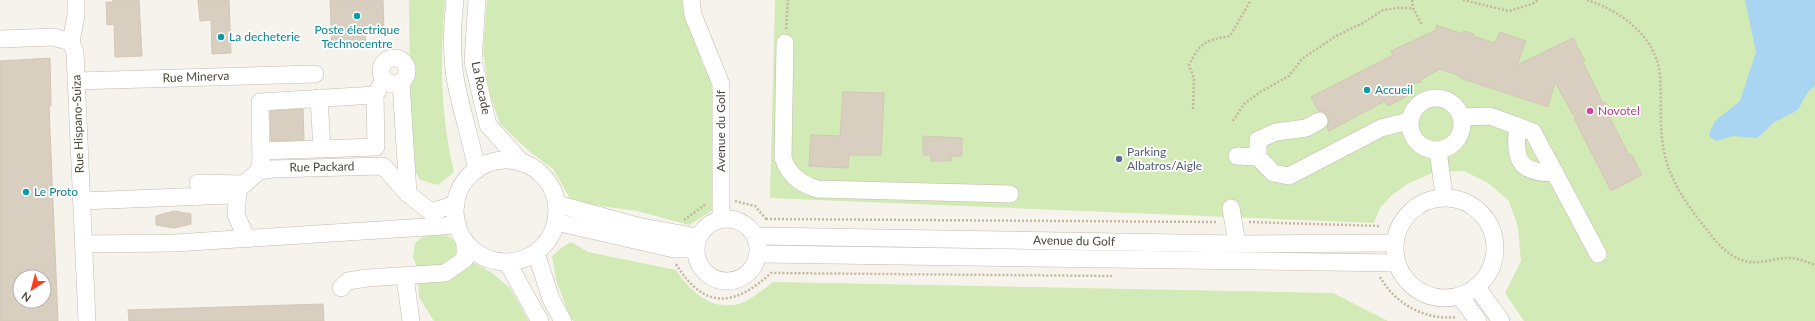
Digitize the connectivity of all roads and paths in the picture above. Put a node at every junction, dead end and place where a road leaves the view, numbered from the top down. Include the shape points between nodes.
1 (76, 0) edge
2 (455, 0) edge
3 (478, 0) edge
4 (691, 0) edge
5 (788, 0) edge
6 (1251, 0) edge
7 (1412, 0) edge
8 (1463, 0) edge
9 (1538, 0) edge
10 (1587, 0) edge
11 (1413, 8) junction
12 (1422, 25) dead end
13 (0, 39) edge
14 (71, 42) junction
15 (785, 43) joint
16 (315, 74) dead end
17 (384, 80) junction
18 (76, 81) junction
19 (401, 82) junction
20 (375, 95) junction
21 (319, 98) junction
22 (1194, 109) dead end
23 (1462, 117) junction
24 (1233, 121) dead end
25 (1319, 121) dead end
26 (1409, 121) junction
27 (1518, 126) junction
28 (322, 149) junction
29 (1438, 150) junction
30 (261, 151) junction
31 (1237, 156) dead end
32 (1258, 157) junction
33 (522, 163) junction
34 (477, 170) junction
35 (259, 171) junction
36 (1555, 173) junction
37 (198, 183) dead end
38 (241, 188) junction
39 (408, 194) junction
40 (1010, 194) dead end
41 (1444, 196) junction
42 (712, 200) dead end
43 (82, 201) junction
44 (734, 201) dead end
45 (456, 204) junction
46 (557, 204) junction
47 (431, 212) junction
48 (1232, 215) junction
49 (721, 219) junction
50 (402, 220) dead end
51 (556, 222) junction
52 (683, 222) dead end
53 (458, 225) junction
54 (1380, 226) dead end
55 (755, 236) junction
56 (247, 239) junction
57 (465, 241) junction
58 (696, 243) junction
59 (1394, 243) junction
60 (84, 244) junction
61 (1237, 244) junction
62 (534, 254) junction
63 (758, 254) junction
64 (1598, 254) dead end
65 (674, 261) dead end
66 (507, 262) junction
67 (1396, 263) junction
68 (1815, 265) edge
69 (771, 273) dead end
70 (1378, 274) dead end
71 (405, 277) junction
72 (1477, 287) junction
73 (341, 288) dead end
74 (1460, 296) junction
75 (1460, 316) dead end
76 (87, 321) edge
77 (411, 321) edge
78 (540, 321) edge
79 (563, 321) edge
80 (1478, 321) edge
81 (1501, 321) edge

1 - 14 street, Rue Hispano-Suiza
2 - 34 street, La Rocade via 453,29 456,82
3 - 33 street, La Rocade via 473,61 488,125
4 - 49 street, Avenue du Golf via 693,16 721,84
5 - 15 path
6 - 22 path via 1230,36 1207,41 1191,60 1189,65 1194,78
7 - 11 path
8 - 9 path via 1509,11
10 - 68 path via 1620,15 1636,27 1658,63 1660,125 1668,168 1682,197 1715,240 1744,262 1767,262 1789,258
11 - 12 path
11 - 24 path via 1384,10 1336,36 1302,59 1289,76 1244,104
13 - 14 street via 53,36
14 - 18 street, Rue Hispano-Suiza via 76,52
15 - 40 street via 783,158 787,169 804,185 817,190
16 - 18 street, Rue Minerva
17 - 19 street via 394,85
17 - 19 street via 381,74 382,65 386,60 396,58 404,62 408,70
17 - 20 street
18 - 43 street, Rue Hispano-Suiza
19 - 39 street
20 - 21 street
20 - 28 street via 376,147
21 - 28 street
21 - 30 street via 260,102
23 - 26 street via 1454,104 1441,97 1426,99 1415,108
23 - 27 street via 1490,116
23 - 29 street via 1462,132 1453,145
25 - 32 street via 1306,128 1276,132 1258,140
26 - 29 street via 1412,136 1423,147
26 - 32 street via 1381,128 1289,176 1273,174
27 - 36 street via 1533,132
27 - 36 street via 1515,144 1519,159 1527,168 1542,173
28 - 30 street
29 - 41 street
30 - 35 street
31 - 32 street
33 - 34 street via 506,160 491,163
33 - 46 street via 541,174 554,193
34 - 45 street via 467,179
35 - 38 street
35 - 39 street, Rue Packard via 272,168 382,166
36 - 64 street
37 - 38 street
38 - 43 street via 231,195
38 - 56 street via 236,214
39 - 47 street, Rue Packard
41 - 59 street via 1432,198 1406,215 1398,228
41 - 72 street via 1464,201 1479,210 1490,224 1496,240 1495,258 1489,274
42 - 52 path
43 - 60 street, Rue Hispano-Suiza
44 - 48 path via 755,206 767,220
45 - 47 street
45 - 53 street
46 - 51 street
46 - 58 street
47 - 50 street
48 - 54 path
48 - 61 street
49 - 55 street via 732,219 746,226
49 - 58 street via 702,230
51 - 58 street via 674,249
51 - 62 street via 552,235
53 - 56 street
53 - 57 street
55 - 61 street, Avenue du Golf
55 - 63 street
56 - 60 street
57 - 66 street via 480,254 493,260
57 - 71 street via 465,259 446,273
58 - 63 street via 697,261 711,277 721,281 732,281 748,273 755,265
59 - 61 street, Avenue du Golf
59 - 67 street
60 - 76 street, Rue Hispano-Suiza
62 - 66 street via 521,260
62 - 79 street
63 - 67 street, Avenue du Golf
65 - 69 path via 690,284 713,297 728,299 746,293
66 - 78 street
67 - 74 street via 1409,283 1429,296 1444,299
70 - 75 path via 1401,303 1425,315 1450,318
71 - 73 street via 348,281
71 - 77 street
72 - 74 street
72 - 81 street
74 - 80 street

